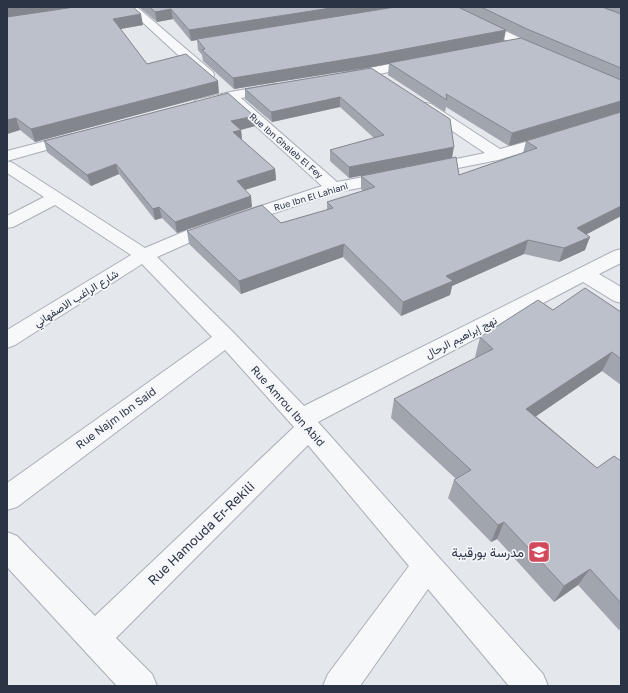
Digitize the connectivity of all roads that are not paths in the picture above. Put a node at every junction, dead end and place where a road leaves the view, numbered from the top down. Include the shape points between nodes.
1 (131, 7) edge
2 (447, 7) edge
3 (520, 43) junction
4 (195, 46) edge
5 (179, 48) junction
6 (497, 48) edge
7 (549, 56) edge
8 (427, 61) edge
9 (373, 72) junction
10 (335, 78) edge
11 (386, 81) edge
12 (290, 86) edge
13 (230, 96) junction
14 (412, 98) edge
15 (191, 106) edge
16 (568, 134) edge
17 (84, 136) edge
18 (498, 155) junction
19 (7, 156) edge
20 (7, 166) edge
21 (334, 188) junction
22 (56, 198) junction
23 (7, 223) edge
24 (144, 255) junction
25 (621, 255) edge
26 (584, 274) junction
27 (621, 296) edge
28 (226, 338) junction
29 (7, 340) edge
30 (305, 424) junction
31 (7, 498) edge
32 (7, 546) edge
33 (427, 565) junction
34 (94, 638) junction
35 (140, 686) edge
36 (340, 686) edge
37 (531, 686) edge

1 - 5 street, Rue Ibn Ghaleb El Fey
2 - 3 street
3 - 6 street
3 - 7 street
4 - 5 street
5 - 13 street, Rue Ibn Ghaleb El Fey
8 - 9 street
9 - 10 street
9 - 11 street
12 - 13 street
13 - 15 street
13 - 21 street, Rue Ibn Ghaleb El Fey
14 - 18 street
16 - 18 street, Rue Ibn El Lahiani
17 - 19 street
18 - 21 street, Rue Ibn El Lahiani
20 - 22 street, Rue Amrou Ibn Abid
21 - 24 street, Rue Ibn El Lahiani via 196,233
22 - 23 street
22 - 24 street, Rue Amrou Ibn Abid
24 - 28 street, Rue Amrou Ibn Abid
24 - 29 street, شارع الراغب الاصفهاني
25 - 26 street, نهج إبراهيم الرحال
26 - 27 street
26 - 30 street, نهج إبراهيم الرحال
28 - 30 street, Rue Amrou Ibn Abid
28 - 31 street, Rue Najm Ibn Said
30 - 33 street, Rue Amrou Ibn Abid
30 - 34 street, Rue Hamouda Er-Rekili
32 - 34 street
33 - 36 street
33 - 37 street, Rue Amrou Ibn Abid
34 - 35 street

